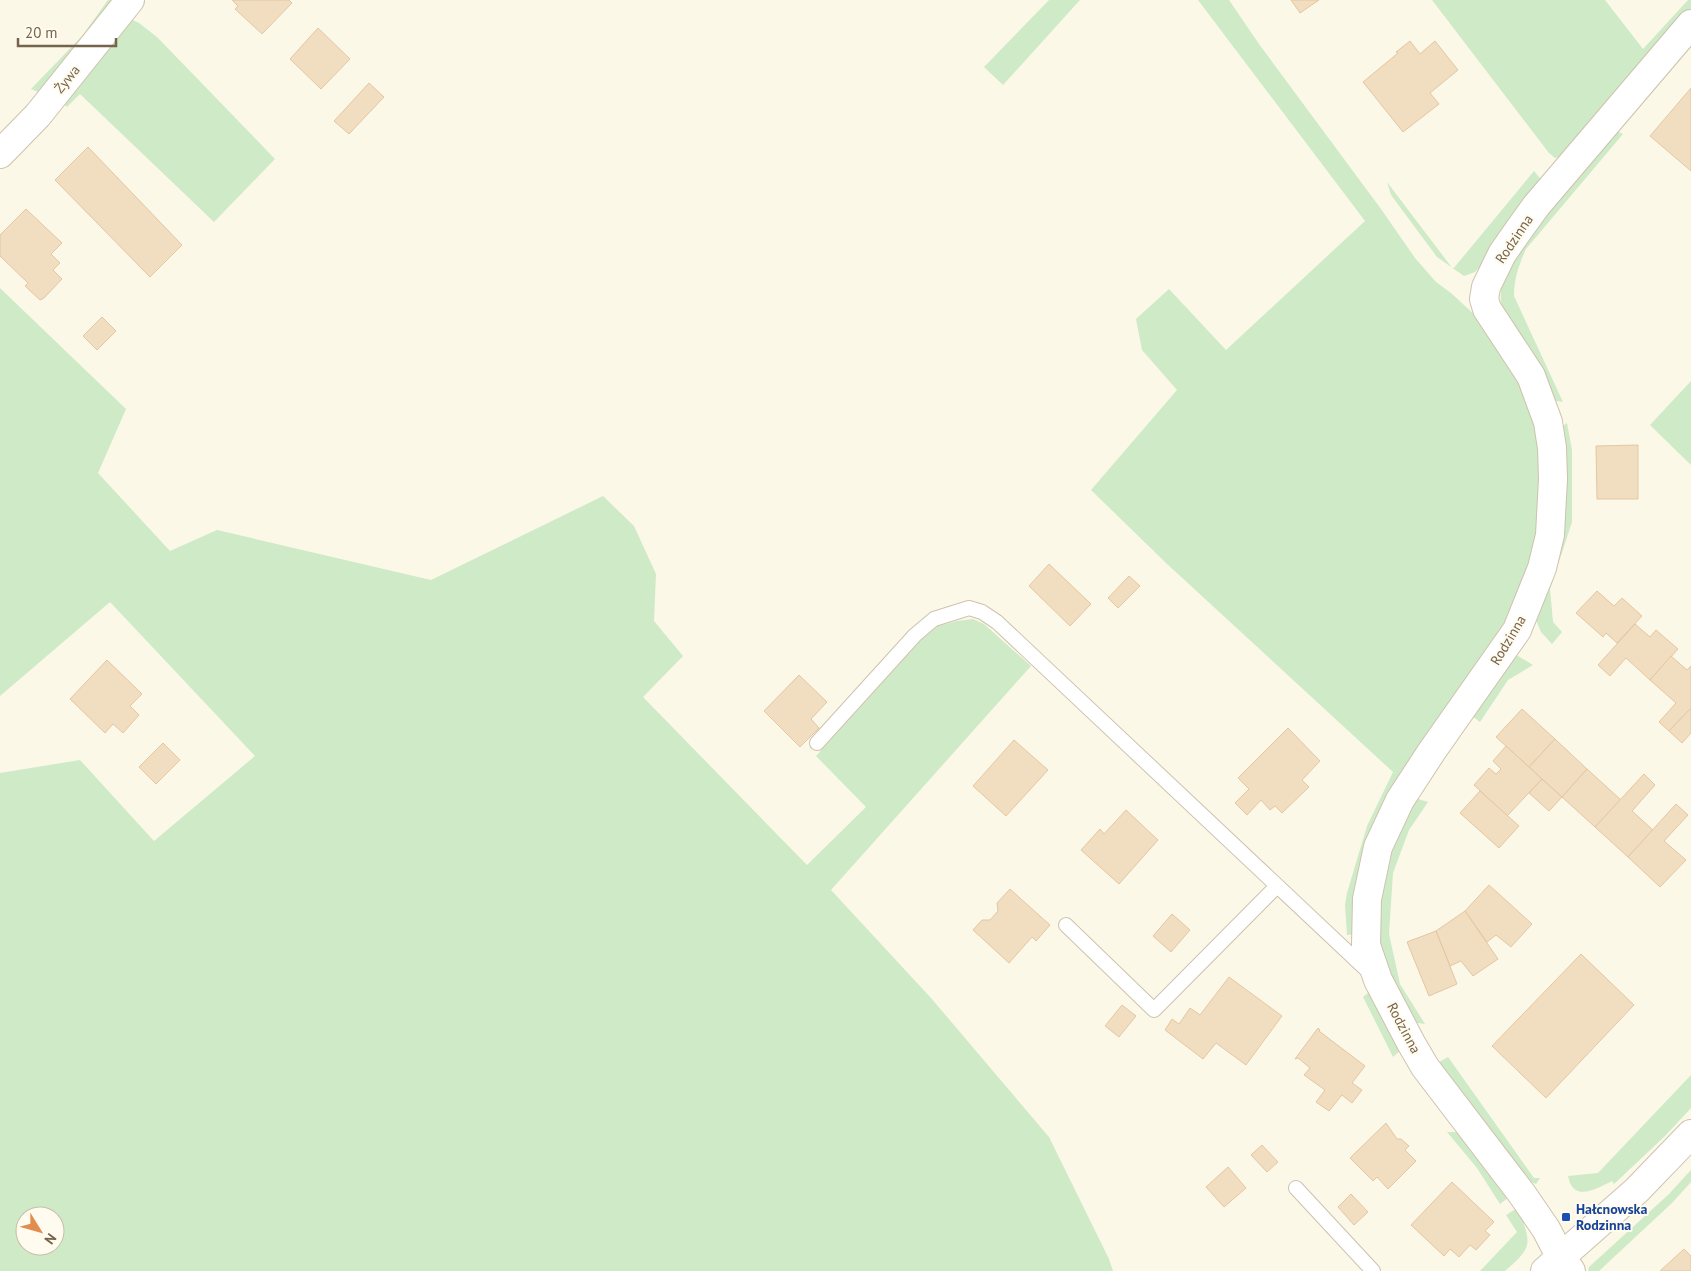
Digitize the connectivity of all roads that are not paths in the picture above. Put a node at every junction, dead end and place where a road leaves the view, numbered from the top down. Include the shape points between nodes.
1 (130, 0) edge
2 (1691, 24) edge
3 (0, 154) edge
4 (817, 743) dead end
5 (1277, 886) junction
6 (1066, 925) dead end
7 (1378, 980) junction
8 (1691, 1134) edge
9 (1296, 1188) dead end
10 (1559, 1266) edge
11 (1373, 1271) edge

1 - 3 street, Żywa via 38,115
2 - 7 street, Rodzinna via 1536,206 1502,254 1486,287 1484,299 1487,309 1531,376 1548,422 1553,479 1550,535 1542,568 1517,630 1400,800 1378,847 1367,899 1366,945
4 - 5 lane via 915,635 934,619 969,608 982,612 997,622
5 - 6 lane via 1154,1010
5 - 7 lane
7 - 10 street, Rodzinna via 1425,1067 1546,1229
8 - 10 street
9 - 11 lane

